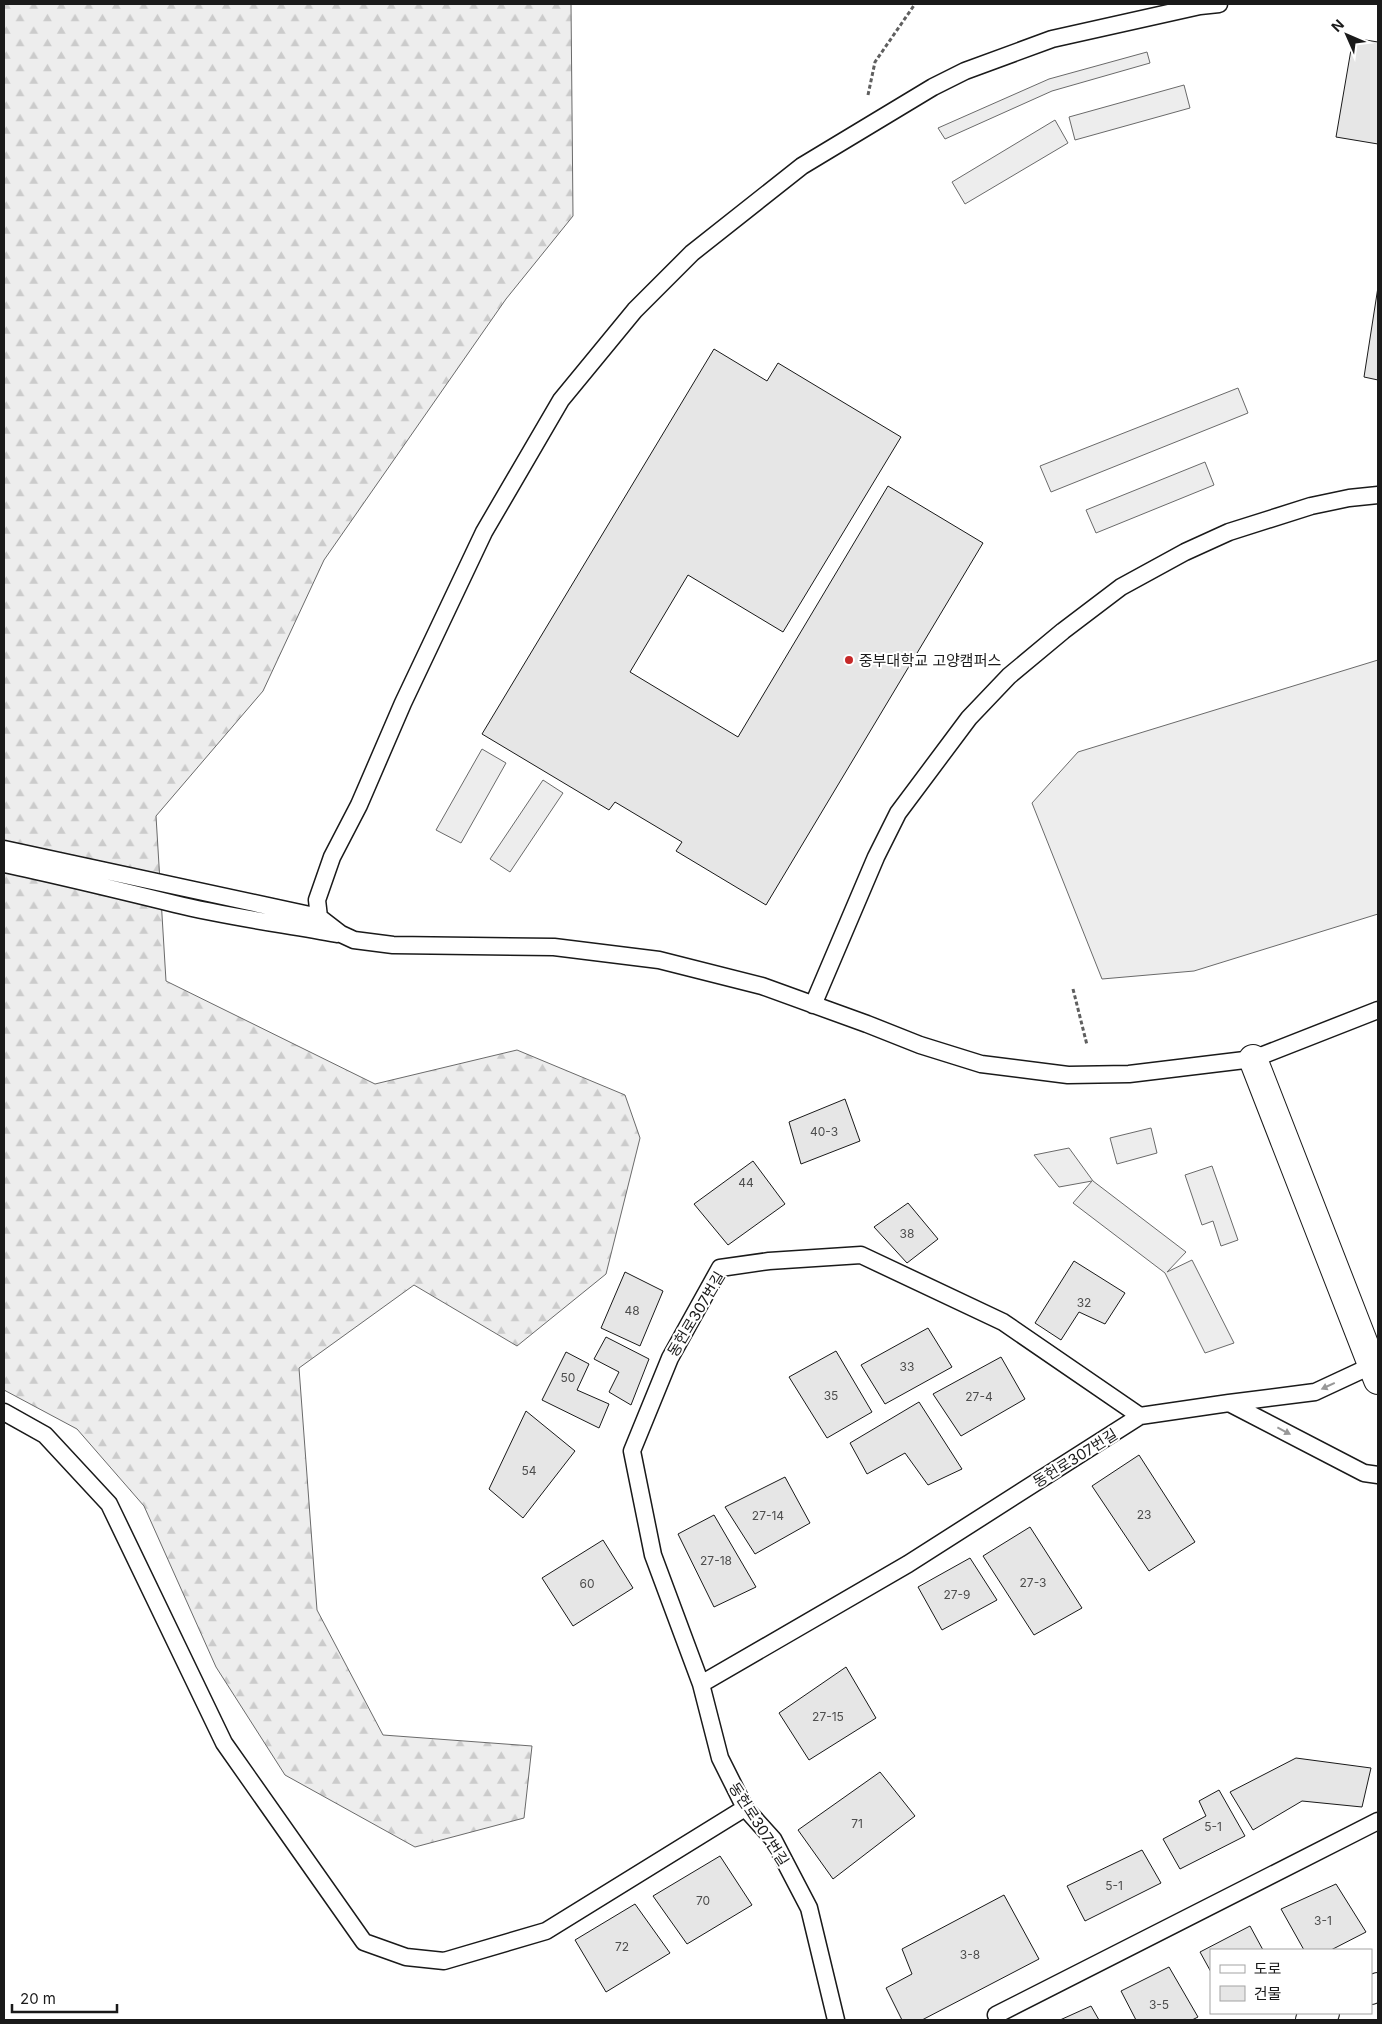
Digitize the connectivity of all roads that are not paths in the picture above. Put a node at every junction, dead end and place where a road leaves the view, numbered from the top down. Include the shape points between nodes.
1 (1219, 4) edge
2 (1378, 495) edge
3 (4, 849) edge
4 (4, 864) edge
5 (319, 917) junction
6 (341, 934) junction
7 (813, 1005) junction
8 (1378, 1010) edge
9 (1252, 1059) junction
10 (1375, 1373) edge
11 (1229, 1403) junction
12 (4, 1412) edge
13 (1140, 1416) junction
14 (1378, 1476) edge
15 (701, 1684) junction
16 (745, 1808) junction
17 (1378, 1820) edge
18 (1323, 2014) edge
19 (996, 2015) dead end
20 (836, 2020) edge
21 (1310, 2020) edge

1 - 5 lane via 1052,39 965,71 802,166 692,253 636,310 560,400 484,532 332,857 317,900
2 - 7 lane via 1311,506 1229,532 1184,552 1121,588 1009,676 969,718 898,814 876,857
3 - 5 lane
4 - 6 lane via 183,906
5 - 6 lane
6 - 7 lane via 354,940 393,945 554,947 640,958 716,973
7 - 9 lane via 981,1064 1068,1075 1129,1074
8 - 9 lane
9 - 10 street
10 -> 11 lane, 동헌로307번길 via 1315,1392
11 - 13 lane, 동헌로307번길
11 -> 14 lane via 1364,1473
12 - 16 lane via 45,1435 109,1504 224,1743 364,1942 406,1957 444,1961 546,1931
13 - 15 lane, 동헌로307번길 via 908,1564
13 - 15 lane, 동헌로307번길 via 1002,1322 861,1256 769,1261 720,1268 670,1358 632,1451 653,1555
15 - 16 lane, 동헌로307번길 via 720,1758
16 - 20 lane, 동헌로307번길 via 773,1839 809,1908
17 - 19 lane
18 - 21 street

